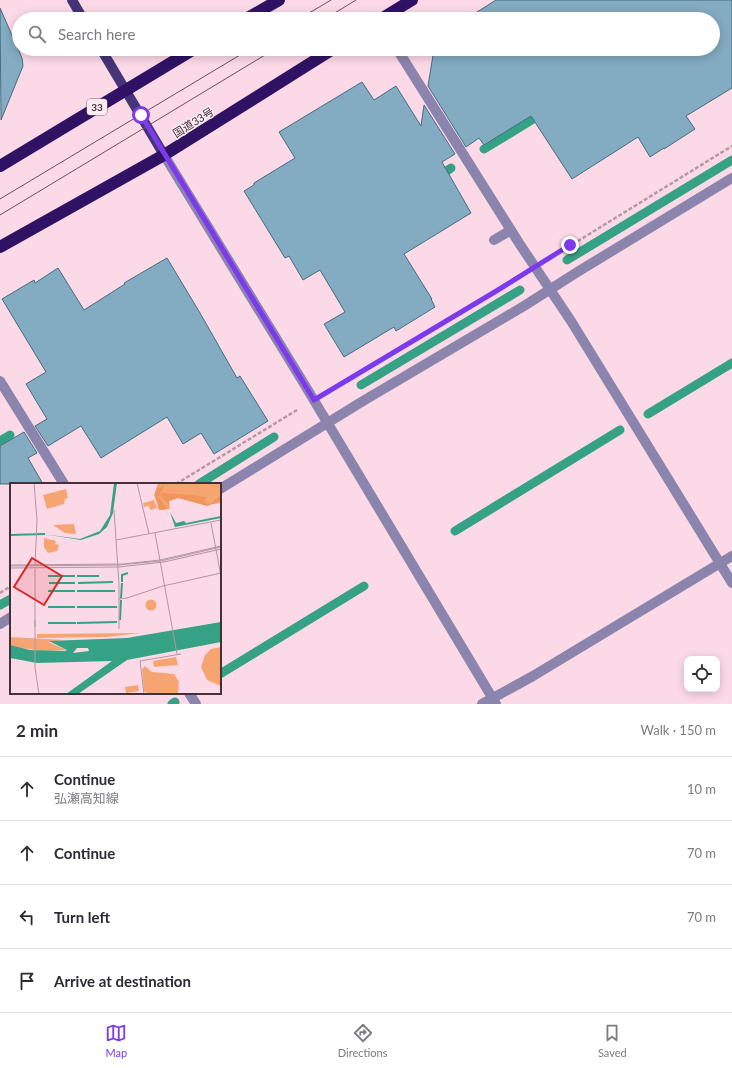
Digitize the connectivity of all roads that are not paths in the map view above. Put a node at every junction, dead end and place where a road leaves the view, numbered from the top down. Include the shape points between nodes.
1 (72, 0) edge
2 (279, 0) edge
3 (412, 0) edge
4 (79, 12) edge
5 (258, 12) edge
6 (392, 12) edge
7 (105, 56) edge
8 (182, 56) edge
9 (322, 56) edge
10 (401, 56) edge
11 (126, 89) junction
12 (164, 155) junction
13 (0, 166) edge
14 (732, 178) edge
15 (511, 230) junction
16 (494, 240) dead end
17 (0, 247) edge
18 (549, 290) junction
19 (0, 381) edge
20 (327, 423) junction
21 (63, 483) edge
22 (221, 487) edge
23 (732, 556) edge
24 (720, 564) junction
25 (732, 584) edge
26 (10, 618) edge
27 (0, 624) edge
28 (190, 694) edge
29 (494, 701) edge
30 (196, 704) edge
31 (482, 704) edge

1 - 4 main road
2 - 5 highway
3 - 6 highway
7 - 11 main road
8 - 11 highway, 33
9 - 12 highway, 国道33号
10 - 15 street
11 - 12 main road
11 - 13 highway, 33
12 - 17 highway, 国道33号
12 - 20 street
14 - 18 street
15 - 16 street
15 - 18 street
18 - 20 street
18 - 24 street via 571,321
19 - 21 street
20 - 22 street
20 - 29 street
23 - 24 street
24 - 25 street
24 - 29 street
26 - 27 street
28 - 30 street
29 - 31 street

